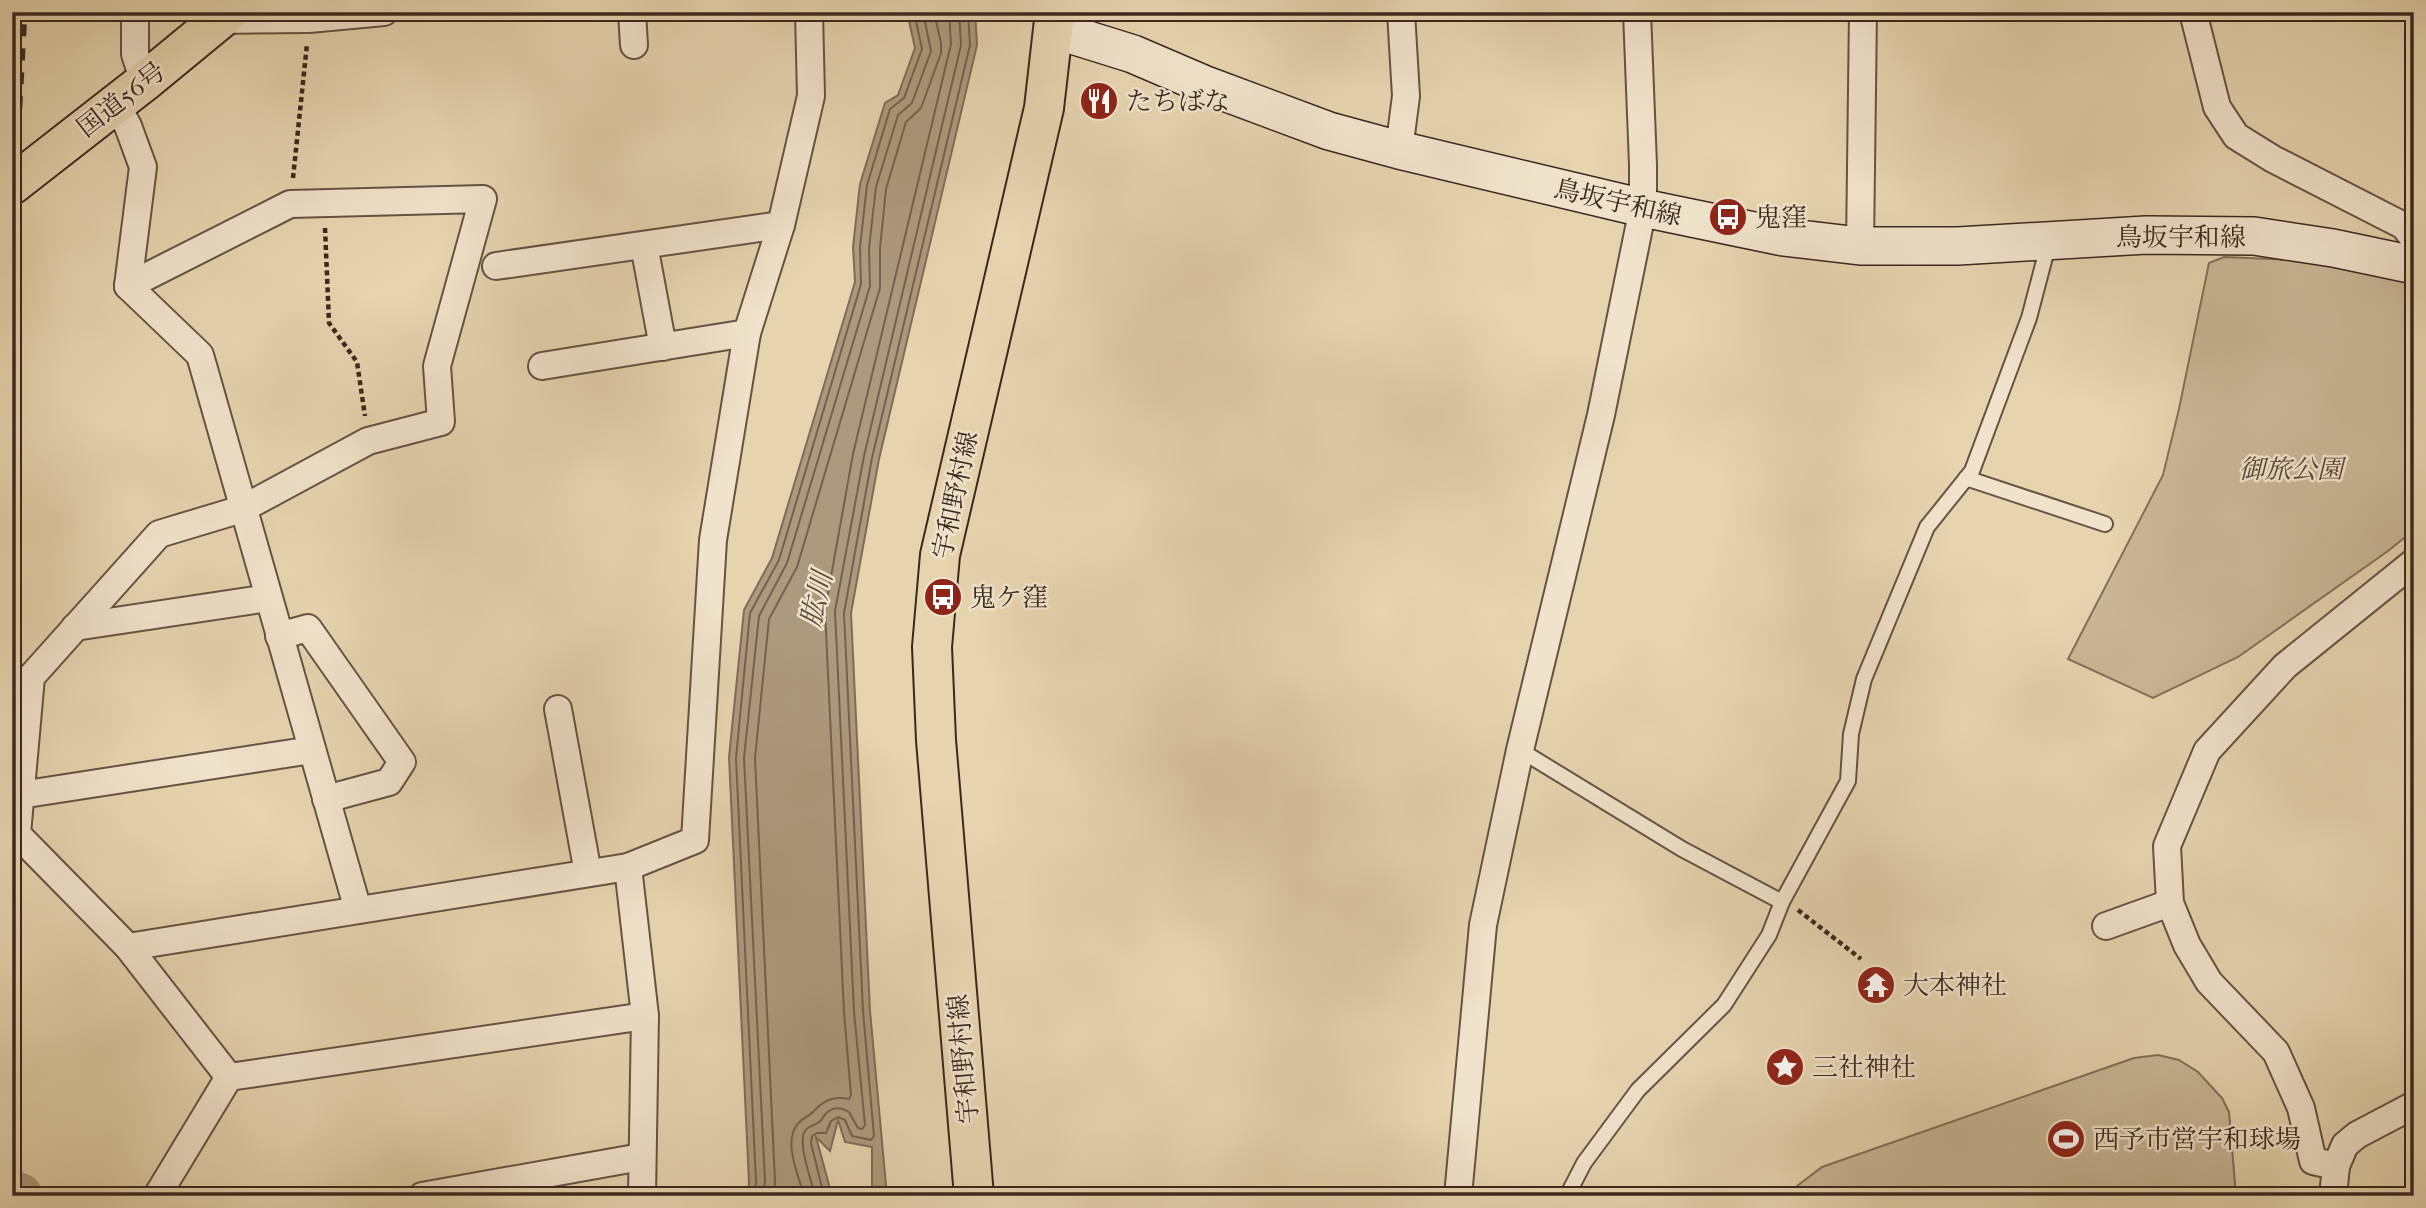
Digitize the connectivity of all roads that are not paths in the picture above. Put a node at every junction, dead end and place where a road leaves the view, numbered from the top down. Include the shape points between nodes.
1 (135, 12) edge
2 (384, 12) edge
3 (632, 12) edge
4 (809, 12) edge
5 (1401, 12) edge
6 (1637, 12) edge
7 (1863, 12) edge
8 (2193, 12) edge
9 (225, 16) edge
10 (1054, 21) edge
11 (634, 45) dead end
12 (130, 93) junction
13 (1399, 150) junction
14 (12, 185) edge
15 (1643, 208) junction
16 (781, 225) junction
17 (2414, 239) edge
18 (2050, 240) junction
19 (644, 245) junction
20 (1860, 246) junction
21 (2414, 265) edge
22 (496, 266) dead end
23 (128, 286) junction
24 (747, 333) junction
25 (663, 347) junction
26 (542, 366) dead end
27 (1966, 478) junction
28 (242, 509) junction
29 (2105, 524) dead end
30 (2414, 562) edge
31 (268, 598) junction
32 (75, 627) junction
33 (279, 636) junction
34 (558, 709) dead end
35 (312, 750) junction
36 (1520, 750) junction
37 (20, 795) junction
38 (326, 799) junction
39 (628, 867) junction
40 (588, 873) junction
41 (1782, 902) junction
42 (2170, 903) junction
43 (358, 910) junction
44 (2106, 926) dead end
45 (128, 947) junction
46 (645, 1016) junction
47 (229, 1077) junction
48 (2414, 1105) edge
49 (641, 1157) junction
50 (2336, 1166) junction
51 (157, 1196) edge
52 (422, 1196) edge
53 (642, 1196) edge
54 (974, 1196) edge
55 (1458, 1196) edge
56 (1567, 1196) edge
57 (2333, 1196) edge

1 - 12 street
2 - 9 street via 309,19
3 - 11 street
4 - 16 street via 811,96
5 - 13 street via 1406,96
6 - 15 street
7 - 20 street
8 - 17 street via 2217,107 2236,136 2404,226
9 - 12 main road, 国道56号
10 - 13 main road, 鳥坂宇和線 via 1203,84 1329,131
10 - 54 main road, 宇和野村線 via 1044,108 940,555 932,647
12 - 14 main road, 国道56号
12 - 23 street via 128,126 143,167
13 - 15 main road, 鳥坂宇和線
15 - 20 main road, 鳥坂宇和線 via 1783,237
15 - 36 street via 1601,415
16 - 19 street
16 - 24 street
18 - 20 main road, 鳥坂宇和線
18 - 21 main road, 鳥坂宇和線 via 2254,236
18 - 27 lane via 2029,318
19 - 22 street
19 - 25 street
23 - 28 street via 200,355
23 - 28 street via 290,204 483,200 437,366 441,422 368,441
24 - 25 street
24 - 39 street via 713,540 695,840
25 - 26 street
27 - 29 lane
27 - 41 lane via 1927,527 1864,679 1851,734 1848,781
28 - 31 street
28 - 32 street via 159,534
30 - 42 street via 2285,666 2207,751 2167,846
31 - 32 street
31 - 33 street
32 - 37 street via 31,677
33 - 35 street
33 - 38 street via 308,628 402,762 389,782
34 - 40 street
35 - 37 street
35 - 38 street
36 - 41 lane via 1682,849
36 - 55 street via 1483,925
37 - 45 street via 17,834
38 - 43 street
39 - 40 street
39 - 46 street
40 - 43 street
41 - 56 lane via 1769,935 1724,1005 1638,1090 1584,1163
42 - 44 street
42 - 50 street via 2209,982 2276,1052 2301,1108 2313,1161
43 - 45 street
45 - 47 street
46 - 47 street
46 - 49 street
47 - 51 street
48 - 50 street via 2351,1140
49 - 52 street
49 - 53 street
50 - 57 street

